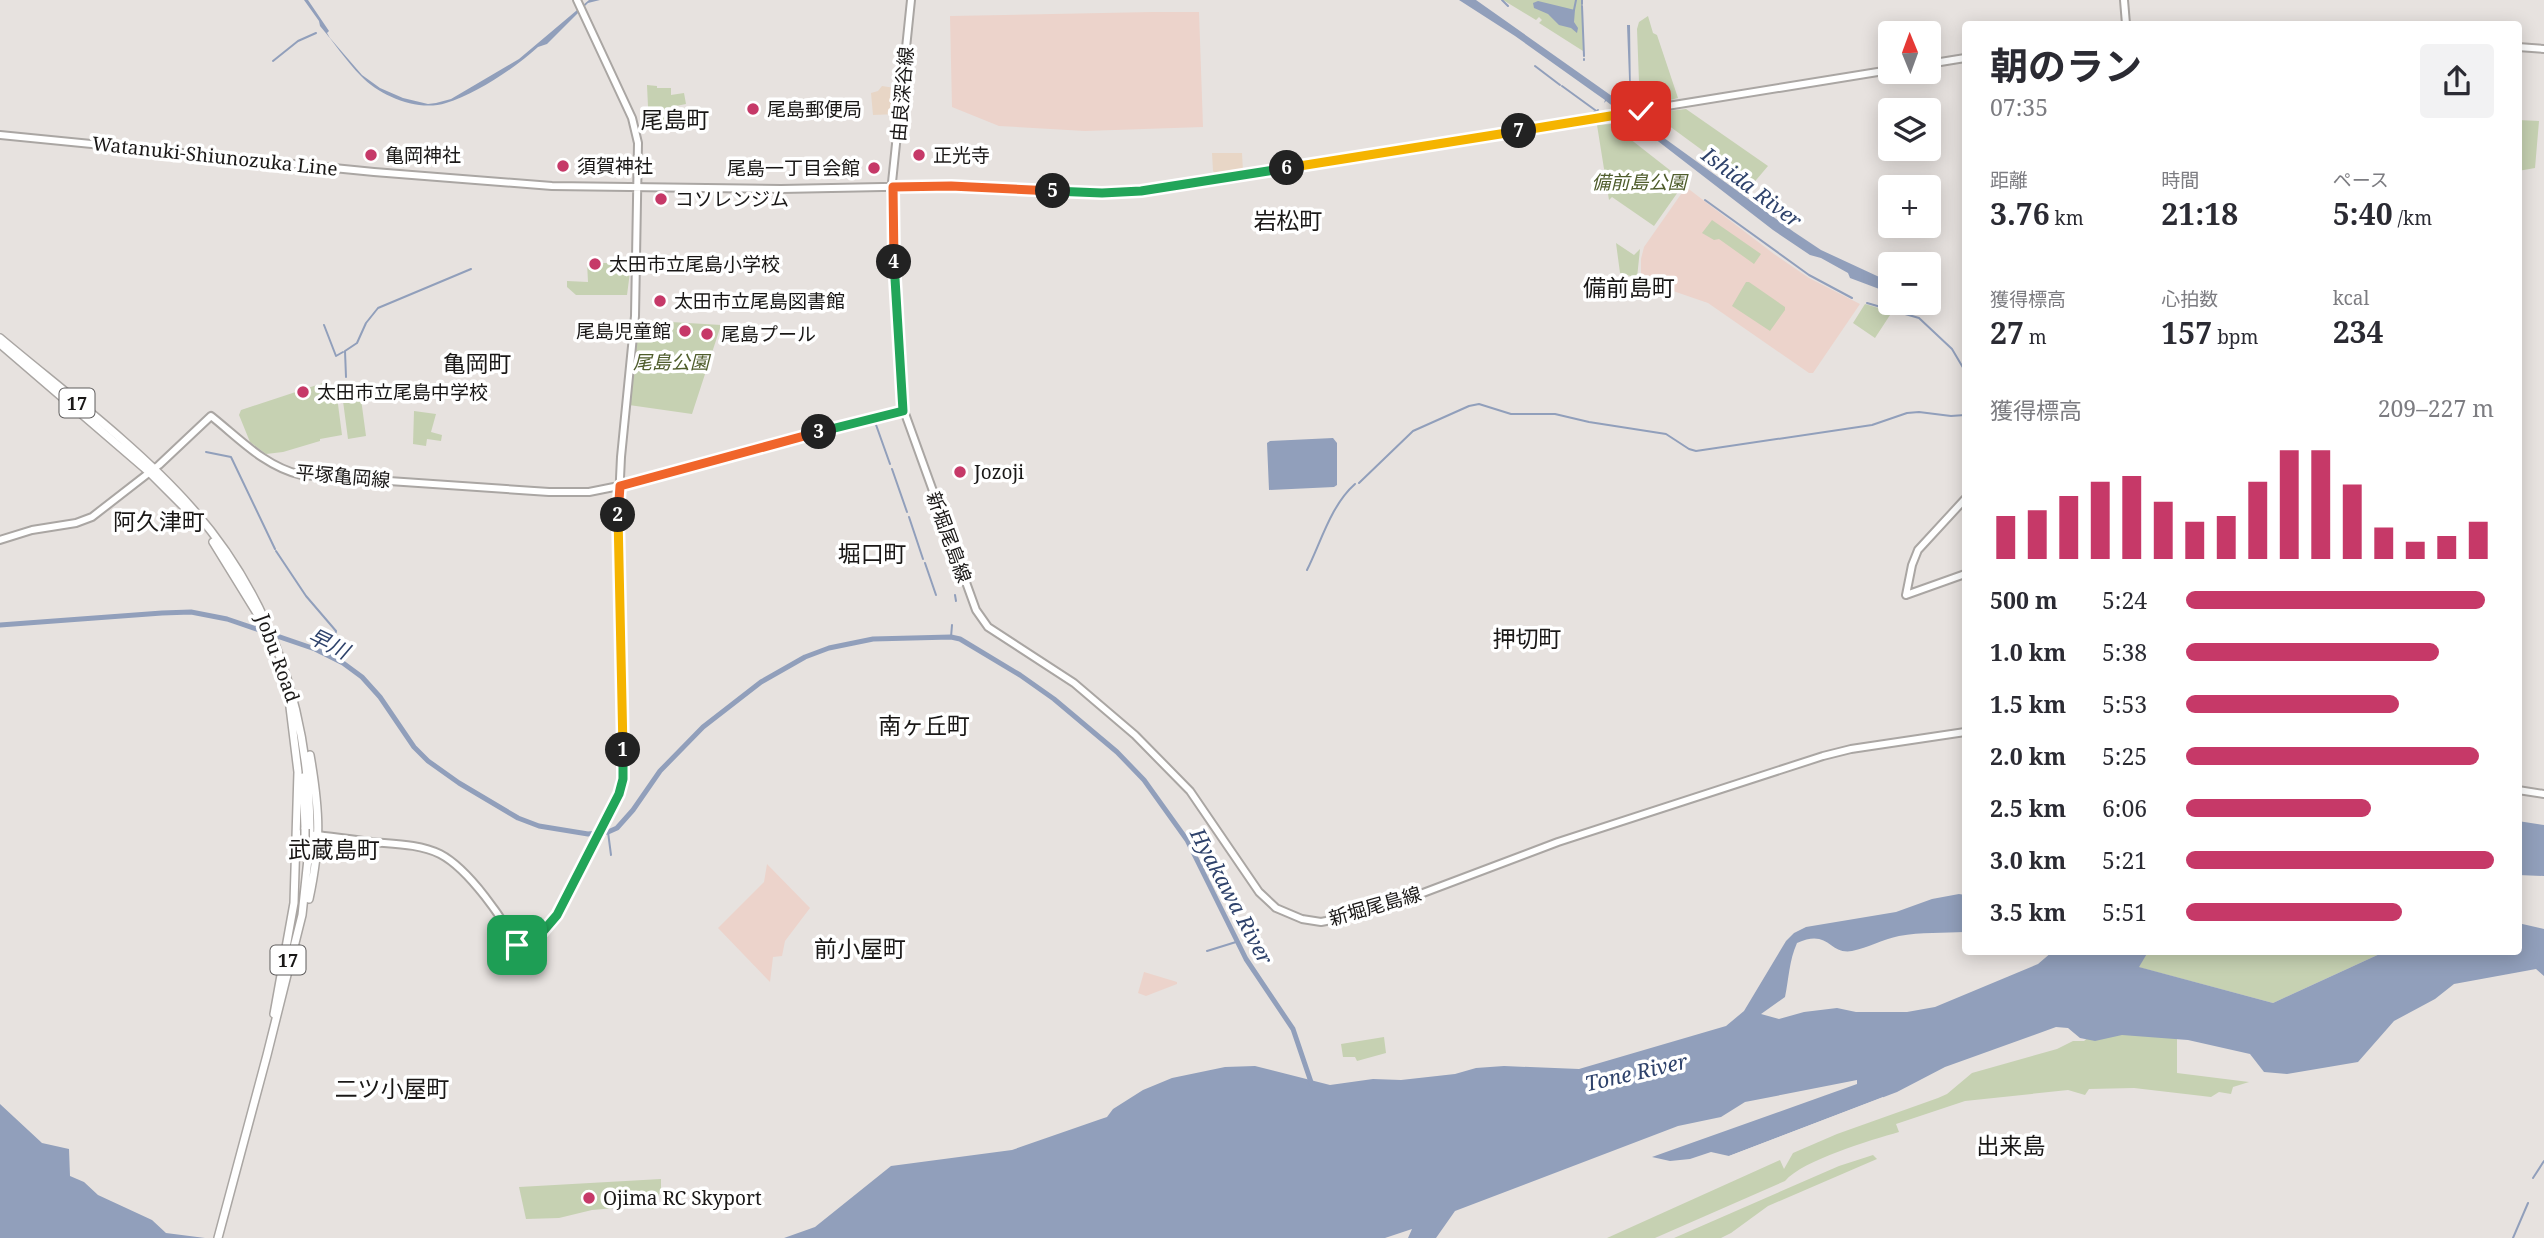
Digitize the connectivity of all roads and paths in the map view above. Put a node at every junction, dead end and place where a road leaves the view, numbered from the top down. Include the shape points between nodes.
1 (911, 0) edge
2 (2124, 0) edge
3 (578, 2) edge
4 (2126, 21) edge
5 (2522, 47) edge
6 (2544, 49) edge
7 (1962, 58) edge
8 (1941, 62) edge
9 (1878, 72) edge
10 (0, 135) edge
11 (893, 187) junction
12 (638, 188) junction
13 (0, 338) edge
14 (0, 344) edge
15 (903, 411) junction
16 (151, 470) junction
17 (620, 486) junction
18 (1962, 502) edge
19 (0, 540) edge
20 (1962, 574) edge
21 (292, 702) junction
22 (1962, 732) edge
23 (2522, 791) edge
24 (2544, 794) edge
25 (297, 833) junction
26 (319, 835) junction
27 (308, 840) junction
28 (302, 915) junction
29 (273, 1022) junction
30 (259, 1082) junction
31 (218, 1238) edge

1 - 11 main road, 由良深谷線
2 - 4 main road
3 - 12 main road via 632,118 639,143
5 - 6 main road
7 - 8 main road
9 - 11 main road, Watanuki-Shiunozuka Line via 1141,191
10 - 12 main road, Watanuki-Shiunozuka Line via 530,185
11 - 12 main road, Watanuki-Shiunozuka Line
11 - 15 main road, 新堀尾島線
12 - 17 main road via 635,319
13 - 16 highway, Jobu Road / 17
14 - 16 highway, Jobu Road / 17
15 - 17 main road
15 - 22 main road, 新堀尾島線 via 981,620 1074,683 1124,724 1190,792 1259,892 1276,908 1301,919 1342,918 1423,893 1596,829 1831,753
16 - 17 main road, 平塚亀岡線 via 211,416 264,460 306,476 550,492
16 - 19 main road, 平塚亀岡線 via 87,520
16 - 21 highway, Jobu Road / 17 via 184,500 244,578
17 - 26 main road via 623,774 620,792 552,922 519,948 504,920 443,856 409,846
18 - 20 main road via 1918,550 1906,595
21 - 25 highway
21 - 26 highway via 307,735
21 - 27 highway, Jobu Road / 17, bridge via 306,757
23 - 24 main road
25 - 26 main road
25 - 29 highway via 294,903
26 - 28 highway via 308,904
27 - 28 highway, Jobu Road / 17
27 - 29 highway, Jobu Road / 17
28 - 30 highway, Jobu Road / 17
29 - 30 highway, Jobu Road / 17
30 - 31 highway, Jobu Road / 17

